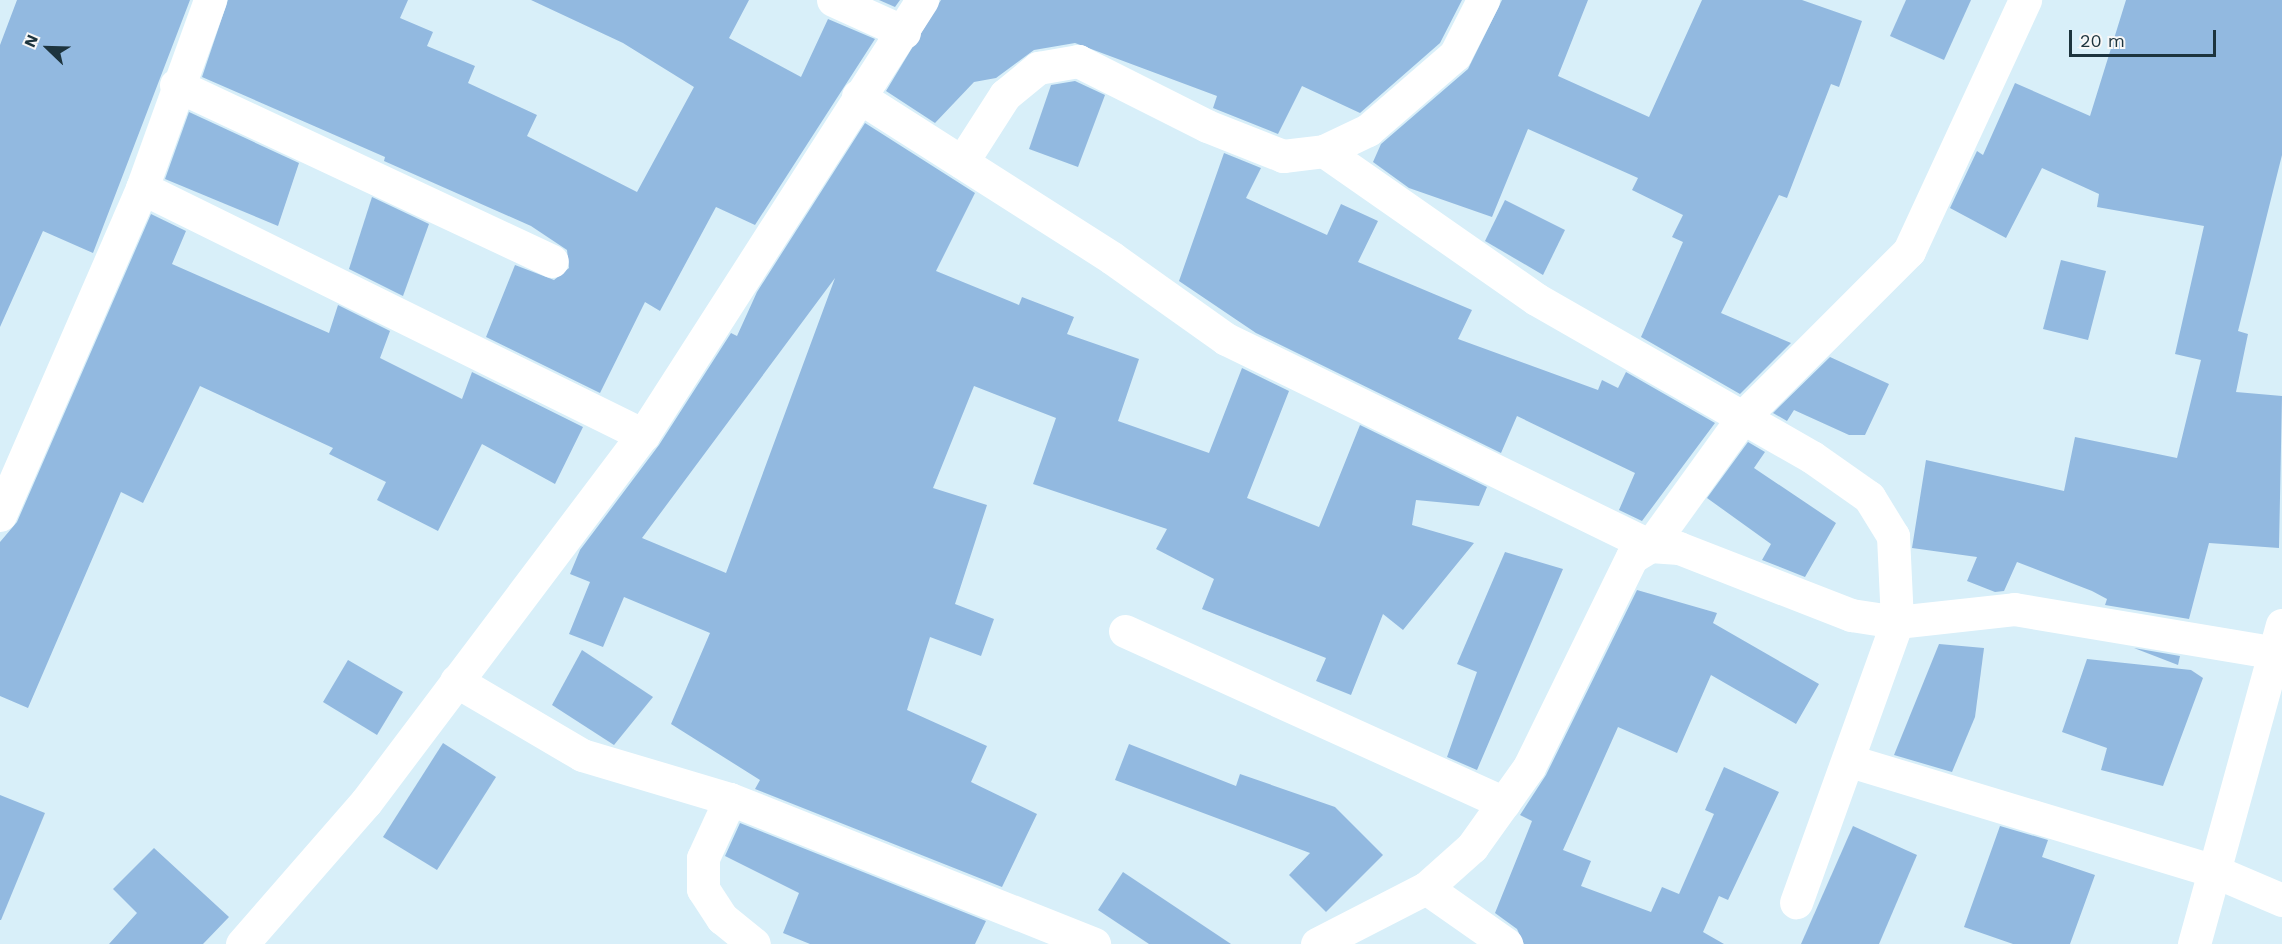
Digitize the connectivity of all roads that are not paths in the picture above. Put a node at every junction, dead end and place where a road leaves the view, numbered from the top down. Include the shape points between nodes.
1 (210, 0) edge
2 (833, 0) edge
3 (922, 0) edge
4 (1483, 0) edge
5 (2025, 0) edge
6 (904, 32) junction
7 (176, 85) junction
8 (858, 96) junction
9 (1324, 151) junction
10 (962, 162) junction
11 (142, 188) junction
12 (552, 261) dead end
13 (1743, 417) junction
14 (642, 435) junction
15 (0, 515) edge
16 (1650, 546) junction
17 (1896, 622) junction
18 (1125, 631) dead end
19 (2277, 638) edge
20 (456, 681) junction
21 (1850, 761) junction
22 (730, 799) junction
23 (1504, 803) junction
24 (2214, 871) junction
25 (1426, 888) junction
26 (2282, 900) edge
27 (1796, 902) dead end
28 (242, 944) edge
29 (754, 944) edge
30 (1094, 944) edge
31 (1317, 944) edge
32 (1506, 944) edge
33 (2194, 944) edge

1 - 7 street
2 - 6 street
3 - 6 street
4 - 9 street via 1455,55 1368,130
5 - 13 street via 1909,252
6 - 8 street
7 - 11 street
7 - 12 street
8 - 10 street
8 - 14 street
9 - 10 street via 1283,156 1207,126 1078,61 1038,68 1005,95
9 - 13 street via 1536,299
10 - 16 street via 1226,339
11 - 14 street
11 - 15 street
13 - 16 street
13 - 17 street via 1869,497 1893,536
14 - 20 street
16 - 17 street via 1679,548 1851,615
16 - 23 street via 1632,557 1529,767
17 - 19 street via 2014,609
17 - 21 street
18 - 23 street
19 - 24 street
20 - 22 street via 582,755
20 - 28 street via 366,802
21 - 24 street
21 - 27 street
22 - 29 street via 703,858 703,889 722,918
22 - 30 street
23 - 25 street via 1472,847
24 - 26 street
24 - 33 street
25 - 31 street
25 - 32 street

